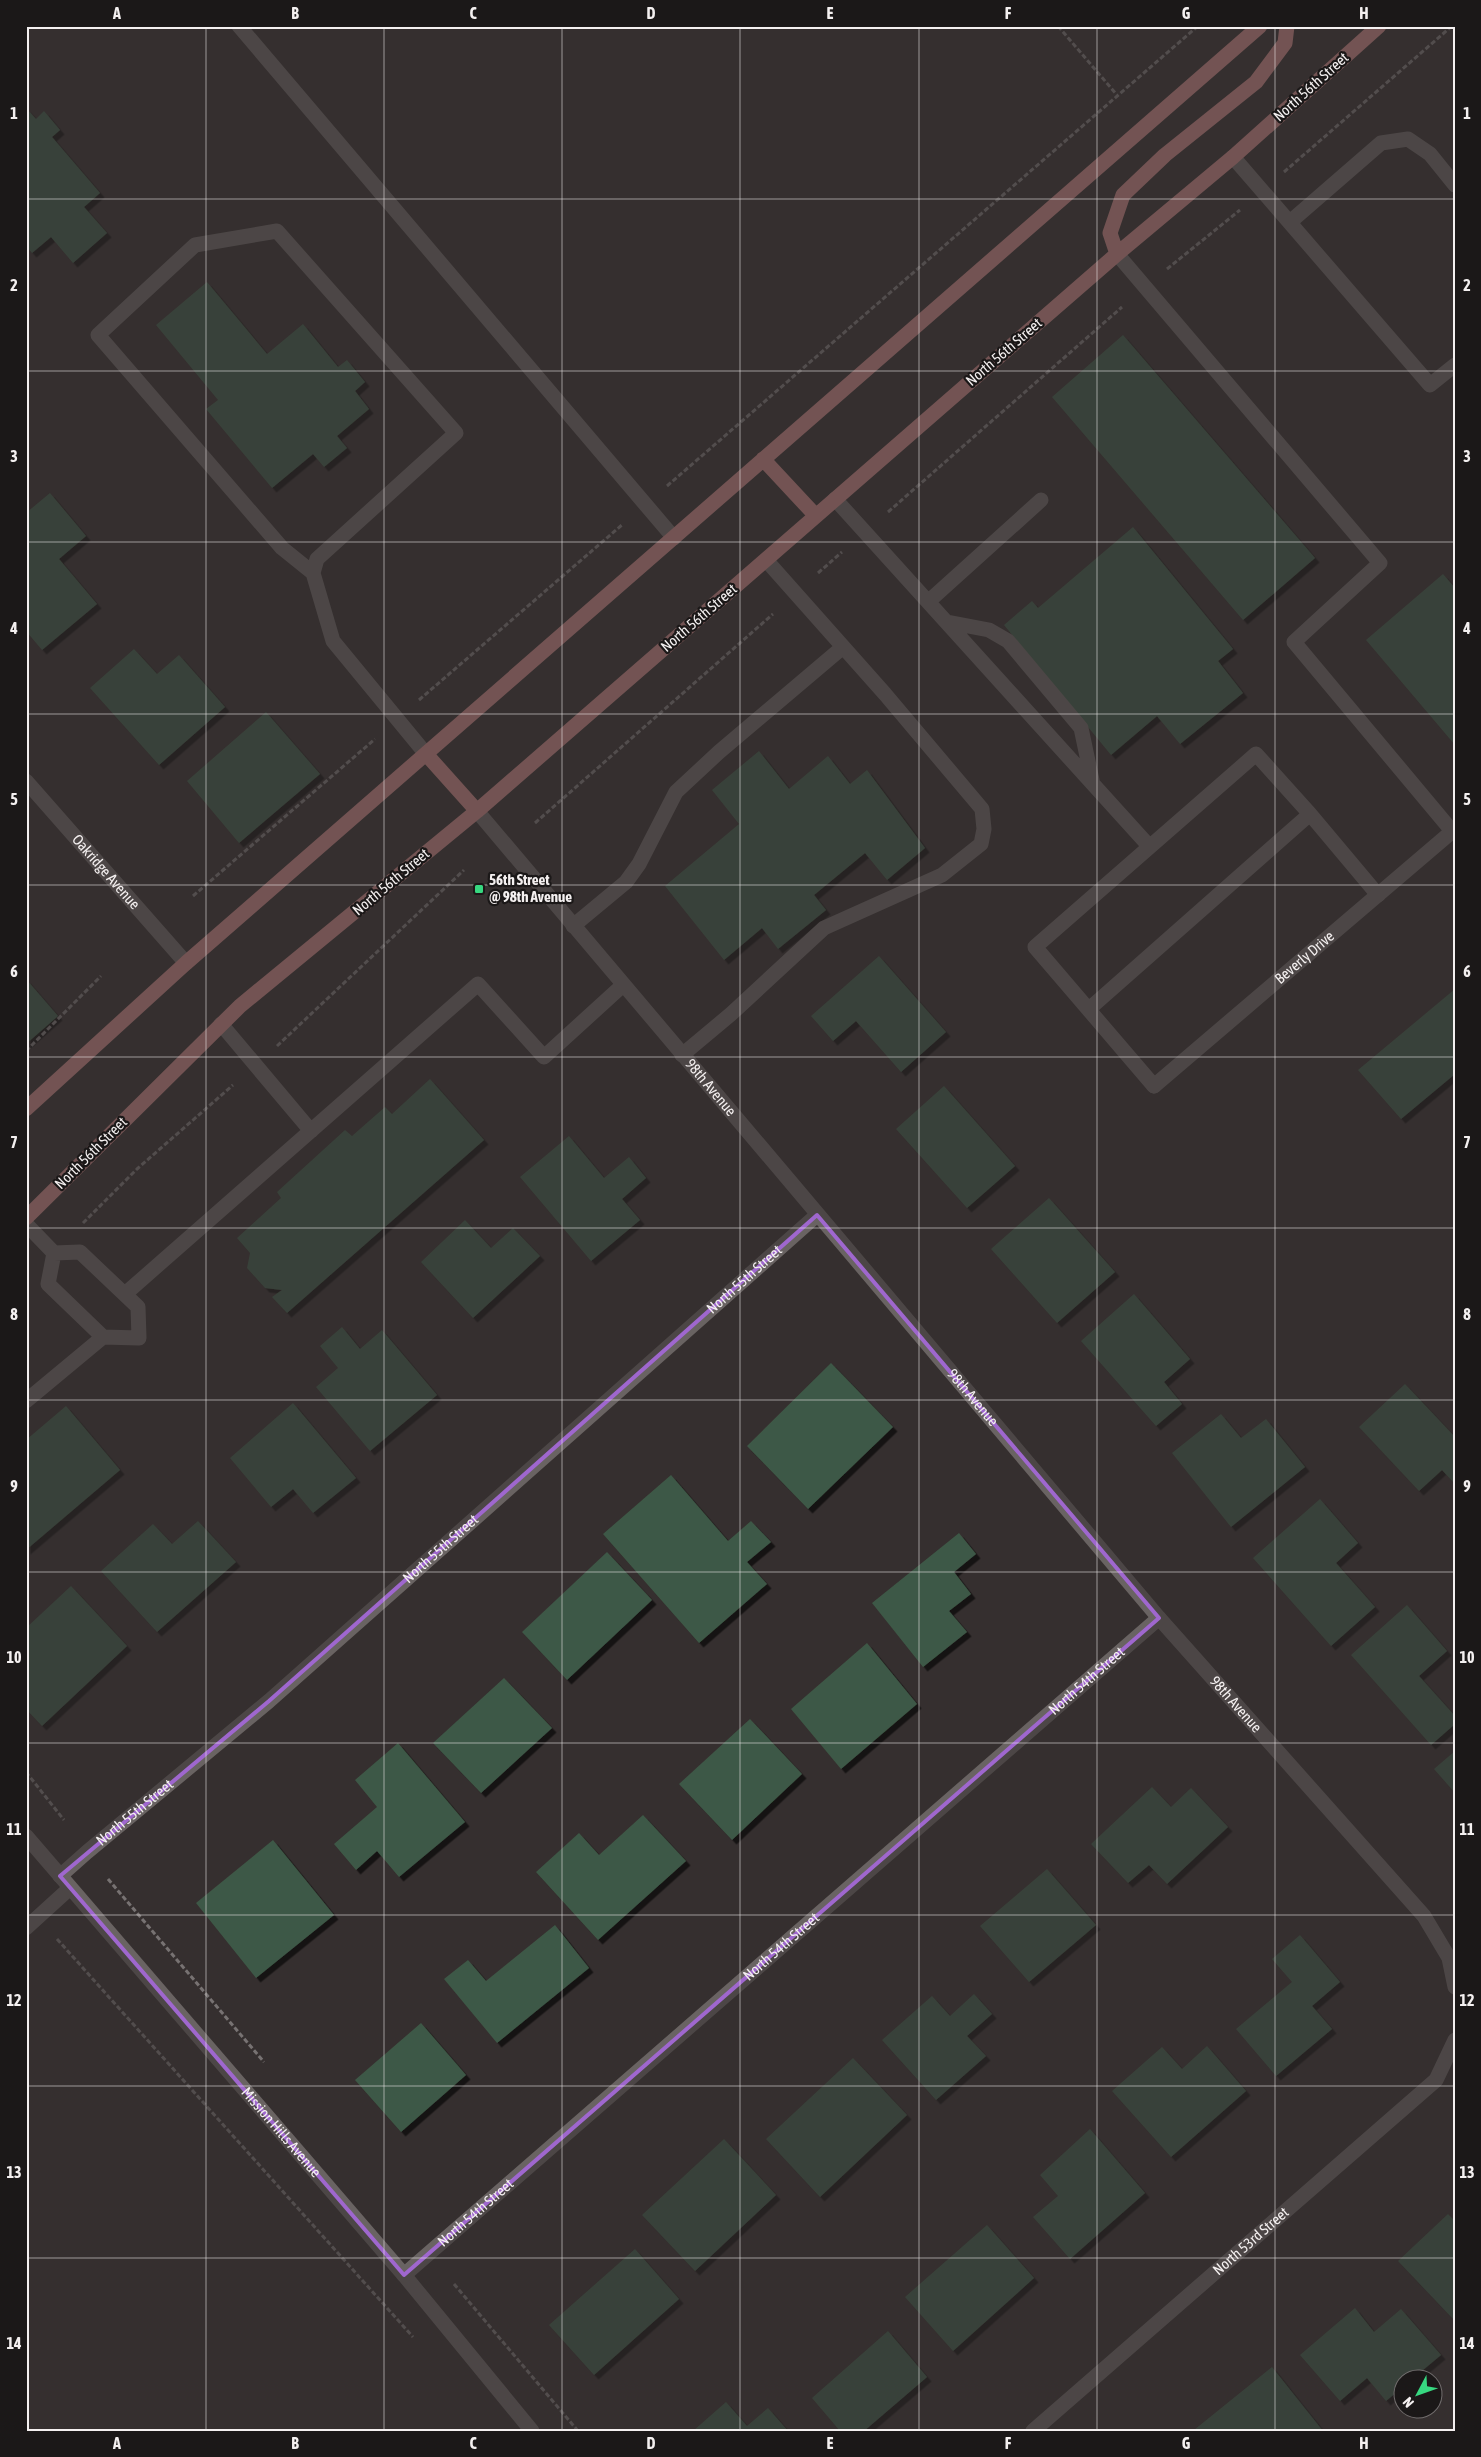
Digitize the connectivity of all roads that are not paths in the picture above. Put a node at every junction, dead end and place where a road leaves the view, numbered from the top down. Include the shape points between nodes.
1 (239, 26) edge
2 (1260, 26) edge
3 (1288, 26) edge
4 (1379, 26) edge
5 (1233, 157) junction
6 (1455, 185) edge
7 (1290, 222) junction
8 (1117, 254) junction
9 (1455, 365) edge
10 (764, 459) junction
11 (835, 499) junction
12 (1041, 500) dead end
13 (816, 516) junction
14 (674, 538) junction
15 (766, 560) junction
16 (313, 573) junction
17 (928, 601) junction
18 (947, 622) junction
19 (843, 647) junction
20 (426, 754) junction
21 (26, 781) edge
22 (1093, 782) junction
23 (477, 811) junction
24 (1310, 814) junction
25 (1453, 830) edge
26 (1149, 846) junction
27 (1378, 894) junction
28 (573, 926) junction
29 (186, 963) junction
30 (623, 985) junction
31 (1089, 1009) junction
32 (221, 1024) junction
33 (682, 1055) junction
34 (26, 1109) edge
35 (311, 1131) junction
36 (817, 1215) junction
37 (26, 1218) edge
38 (26, 1224) edge
39 (54, 1252) junction
40 (124, 1294) junction
41 (103, 1337) junction
42 (26, 1401) edge
43 (1160, 1618) junction
44 (26, 1836) edge
45 (65, 1882) junction
46 (32, 1923) edge
47 (1455, 1987) edge
48 (1455, 2040) edge
49 (404, 2275) junction
50 (532, 2431) edge
51 (1034, 2431) edge

1 - 14 street
2 - 10 main road
3 - 8 main road via 1285,43 1256,82 1165,155 1122,195 1110,233
4 - 5 main road, North 56th Street
5 - 7 street
5 - 8 main road, North 56th Street
6 - 7 street via 1430,154 1408,139 1381,143
7 - 9 street via 1430,386
8 - 11 main road, North 56th Street
8 - 25 street via 1380,563 1294,642
10 - 13 main road
10 - 14 main road
11 - 13 main road, North 56th Street
11 - 17 street
12 - 17 street
13 - 15 main road, North 56th Street
14 - 20 main road
15 - 19 street
15 - 23 main road, North 56th Street
16 - 16 street via 317,559 456,433 278,231 196,245 98,334 282,548
16 - 20 street via 333,641
17 - 18 street
18 - 22 street
18 - 22 street via 989,630 1008,641 1081,728
19 - 28 street via 676,792 639,864 626,882
19 - 33 street via 982,809 984,829 981,844 942,875 824,928
20 - 23 main road
20 - 29 main road
21 - 29 street, Oakridge Avenue
22 - 26 street
23 - 28 street, 98th Avenue
23 - 32 main road, North 56th Street
24 - 26 street via 1256,754
24 - 27 street
24 - 31 street
25 - 27 street, Beverly Drive
26 - 31 street via 1035,947
27 - 31 street, Beverly Drive via 1154,1086
28 - 30 street, 98th Avenue
29 - 34 main road
30 - 33 street, 98th Avenue
30 - 35 street via 544,1058 478,984
32 - 35 street
32 - 37 main road, North 56th Street
33 - 36 street, 98th Avenue
35 - 40 street
36 - 43 street, 98th Avenue
36 - 45 street, North 55th Street via 269,1701 87,1852
38 - 39 street
39 - 40 street via 80,1252
39 - 41 street via 48,1284
40 - 41 street via 138,1307 139,1338
41 - 42 street
43 - 47 street, 98th Avenue via 1424,1916 1449,1958
43 - 49 street, North 54th Street
44 - 45 street, Mission Hills Avenue
45 - 46 street, North 55th Street
45 - 49 street, Mission Hills Avenue
48 - 51 street, North 53rd Street via 1436,2080
49 - 50 street, Mission Hills Avenue

